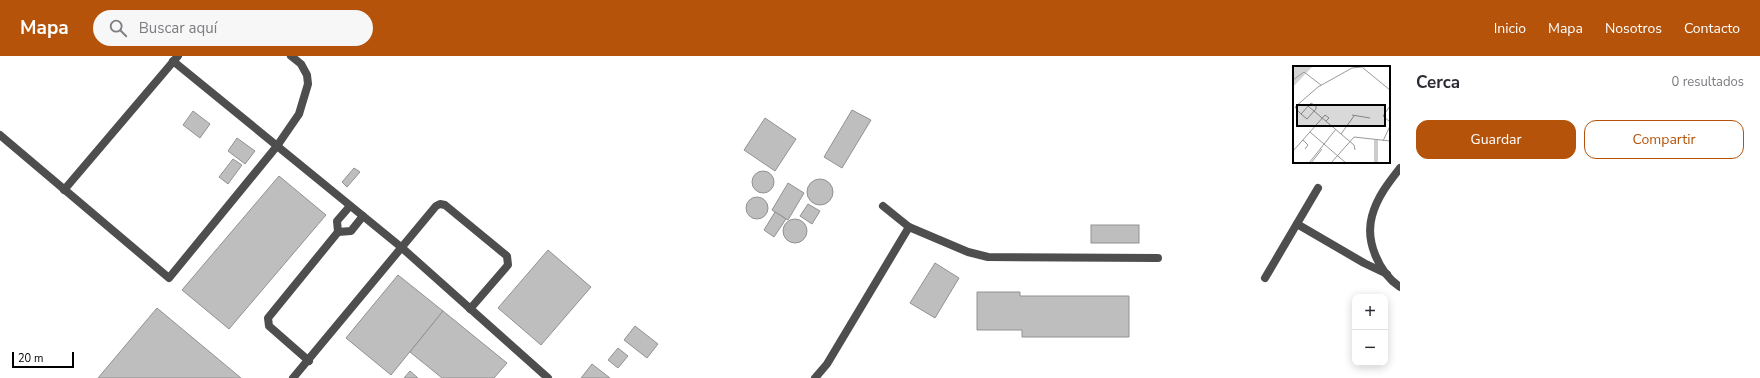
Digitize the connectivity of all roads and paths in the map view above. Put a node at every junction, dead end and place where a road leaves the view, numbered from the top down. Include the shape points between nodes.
1 (291, 56) edge
2 (175, 59) edge
3 (0, 135) edge
4 (276, 146) junction
5 (1400, 168) edge
6 (1318, 188) dead end
7 (64, 190) junction
8 (350, 206) junction
9 (883, 206) dead end
10 (363, 216) junction
11 (1298, 224) junction
12 (909, 227) junction
13 (338, 232) junction
14 (401, 247) junction
15 (1158, 258) dead end
16 (1387, 275) junction
17 (1264, 278) dead end
18 (1400, 287) edge
19 (470, 309) junction
20 (309, 361) junction
21 (293, 378) edge
22 (548, 378) edge
23 (815, 378) edge

1 - 4 street via 301,64 307,75 308,84 299,114
2 - 4 street
2 - 7 street
3 - 7 street
4 - 7 street via 169,278
4 - 8 street
5 - 16 street via 1385,186 1372,216 1370,230 1377,260
6 - 11 street
8 - 10 street
8 - 13 street via 337,221
9 - 12 street
10 - 13 street via 351,231
10 - 14 street
11 - 16 street
11 - 17 street
12 - 15 street via 968,252 988,257
12 - 23 street
13 - 20 street via 268,318 269,326
14 - 19 street
14 - 19 street via 440,204 445,205 507,256 508,265
14 - 20 street
16 - 18 street
19 - 22 street
20 - 21 street

